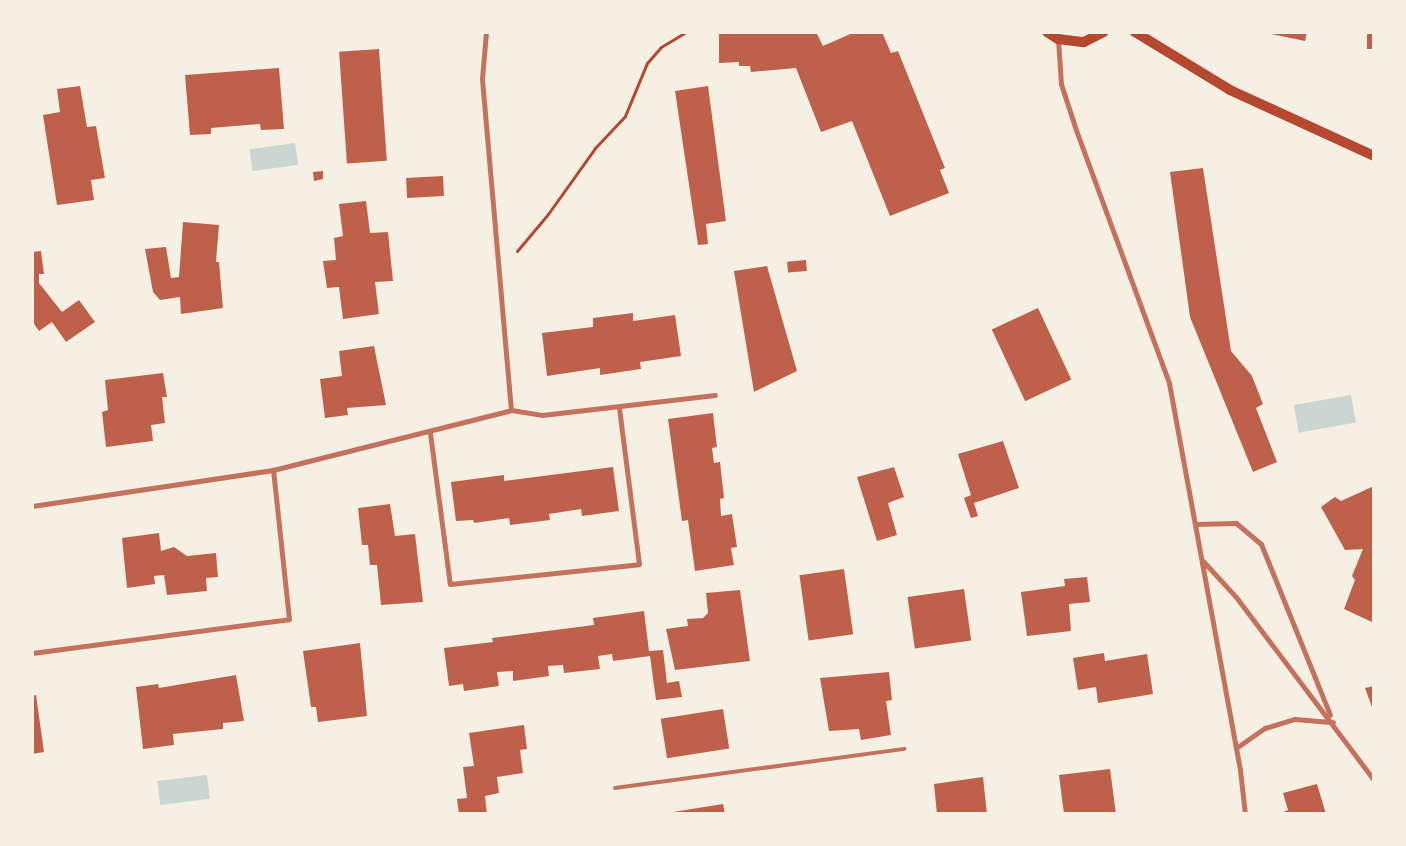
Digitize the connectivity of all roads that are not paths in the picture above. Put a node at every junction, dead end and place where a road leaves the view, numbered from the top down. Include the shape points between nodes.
1 (486, 32) edge
2 (1047, 32) edge
3 (1104, 32) edge
4 (1135, 32) edge
5 (1058, 39) junction
6 (1374, 156) edge
7 (715, 395) dead end
8 (619, 408) junction
9 (510, 410) junction
10 (430, 433) junction
11 (273, 470) junction
12 (32, 506) edge
13 (1196, 524) junction
14 (1202, 560) junction
15 (32, 653) edge
16 (1333, 722) junction
17 (904, 748) dead end
18 (1236, 748) junction
19 (1374, 780) edge
20 (615, 788) dead end
21 (1245, 814) edge

1 - 9 street via 482,79
2 - 5 main road
3 - 5 main road via 1084,42
4 - 6 main road via 1230,90
5 - 13 street via 1060,84 1169,383
7 - 8 street
8 - 9 street via 542,415
8 - 10 street via 639,564 450,584
9 - 10 street
10 - 11 street
11 - 12 street
11 - 15 street via 289,619
13 - 14 street
13 - 16 street via 1236,523 1261,544
14 - 16 street via 1236,597
14 - 18 street
16 - 18 street via 1294,719 1265,728
16 - 19 street
17 - 20 lane
18 - 21 street

